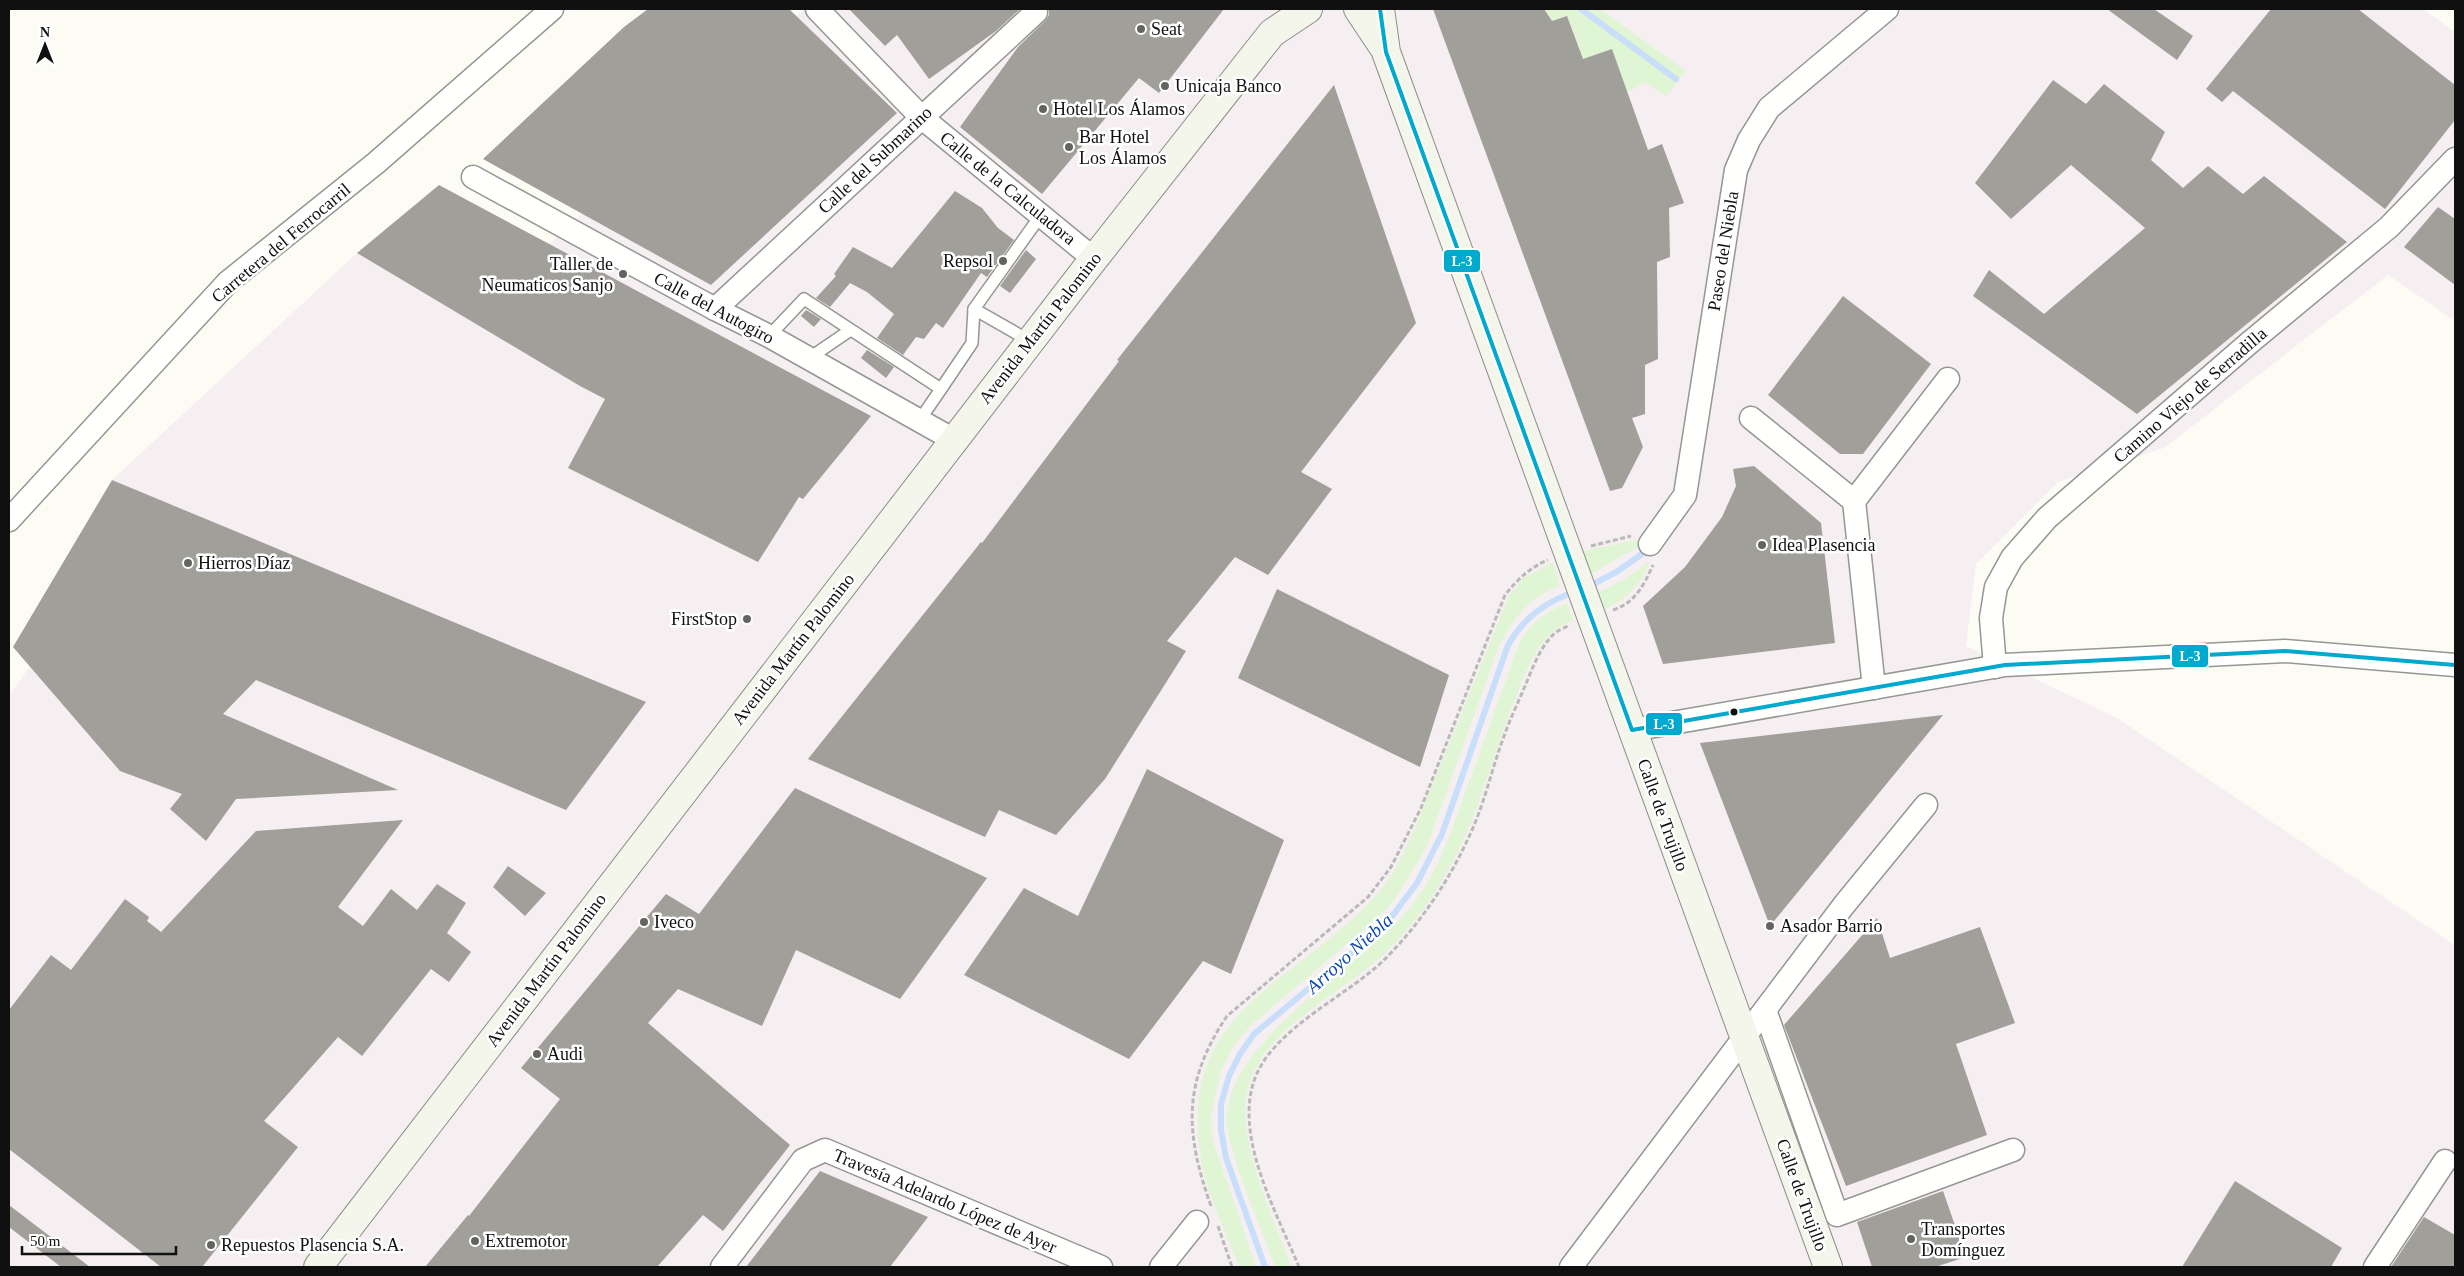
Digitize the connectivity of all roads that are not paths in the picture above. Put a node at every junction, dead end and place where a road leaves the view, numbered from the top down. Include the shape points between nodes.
1 (552, 9) edge
2 (818, 9) edge
3 (1308, 9) edge
4 (1358, 9) edge
5 (1380, 9) edge
6 (1887, 9) edge
7 (1036, 12) dead end
8 (1276, 21) edge
9 (1386, 52) junction
10 (921, 117) junction
11 (2455, 159) edge
12 (473, 177) dead end
13 (1041, 215) junction
14 (1094, 259) junction
15 (715, 309) junction
16 (974, 309) junction
17 (849, 331) junction
18 (769, 336) junction
19 (1030, 341) junction
20 (808, 359) junction
21 (1948, 379) dead end
22 (941, 389) junction
23 (1751, 418) dead end
24 (919, 421) junction
25 (954, 440) junction
26 (1854, 500) junction
27 (9, 520) edge
28 (1650, 544) road end
29 (2455, 665) edge
30 (1996, 667) junction
31 (1874, 688) junction
32 (1632, 730) junction
33 (1926, 805) dead end
34 (1765, 1010) junction
35 (1745, 1037) junction
36 (2013, 1150) dead end
37 (2445, 1160) dead end
38 (1208, 1218) road end
39 (318, 1267) edge
40 (722, 1267) edge
41 (1102, 1267) edge
42 (1162, 1267) edge
43 (1572, 1267) edge
44 (1828, 1267) edge
45 (2375, 1267) edge

1 - 27 street, Carretera del Ferrocarril via 376,163 228,282
2 - 10 street, Calle de la Calculadora
3 - 8 main road, Avenida Martín Palomino
4 - 9 main road
5 - 9 main road
6 - 28 street, Paseo del Niebla via 1769,108 1749,140 1736,170 1685,496
7 - 10 street, Calle del Submarino
8 - 14 main road, Avenida Martín Palomino
9 - 32 main road, Calle de Trujillo
10 - 13 street, Calle de la Calculadora
10 - 15 street, Calle del Submarino
11 - 30 street, Camino Viejo de Serradilla via 2389,227 2047,518 2012,558 1996,587 1991,618
12 - 15 street, Calle del Autogiro
13 - 14 street, Calle de la Calculadora
13 - 16 lane
14 - 19 main road, Avenida Martín Palomino
15 - 18 street, Calle del Autogiro
16 - 19 lane
16 - 22 lane via 972,342
17 - 18 lane via 804,299
17 - 20 lane
17 - 22 lane
18 - 20 street, Calle del Autogiro
19 - 25 main road, Avenida Martín Palomino
20 - 24 street, Calle del Autogiro
21 - 26 street
22 - 24 lane
23 - 26 street
24 - 25 street, Calle del Autogiro
25 - 39 main road, Avenida Martín Palomino
26 - 31 street
29 - 30 street via 2285,651
30 - 31 street
31 - 32 street
32 - 35 main road, Calle de Trujillo
33 - 34 street via 1844,905
34 - 35 street
34 - 36 street via 1837,1215
35 - 43 street
35 - 44 main road, Calle de Trujillo
37 - 45 street
38 - 42 street
40 - 41 street, Travesía Adelardo López de Ayer via 803,1160 825,1150

